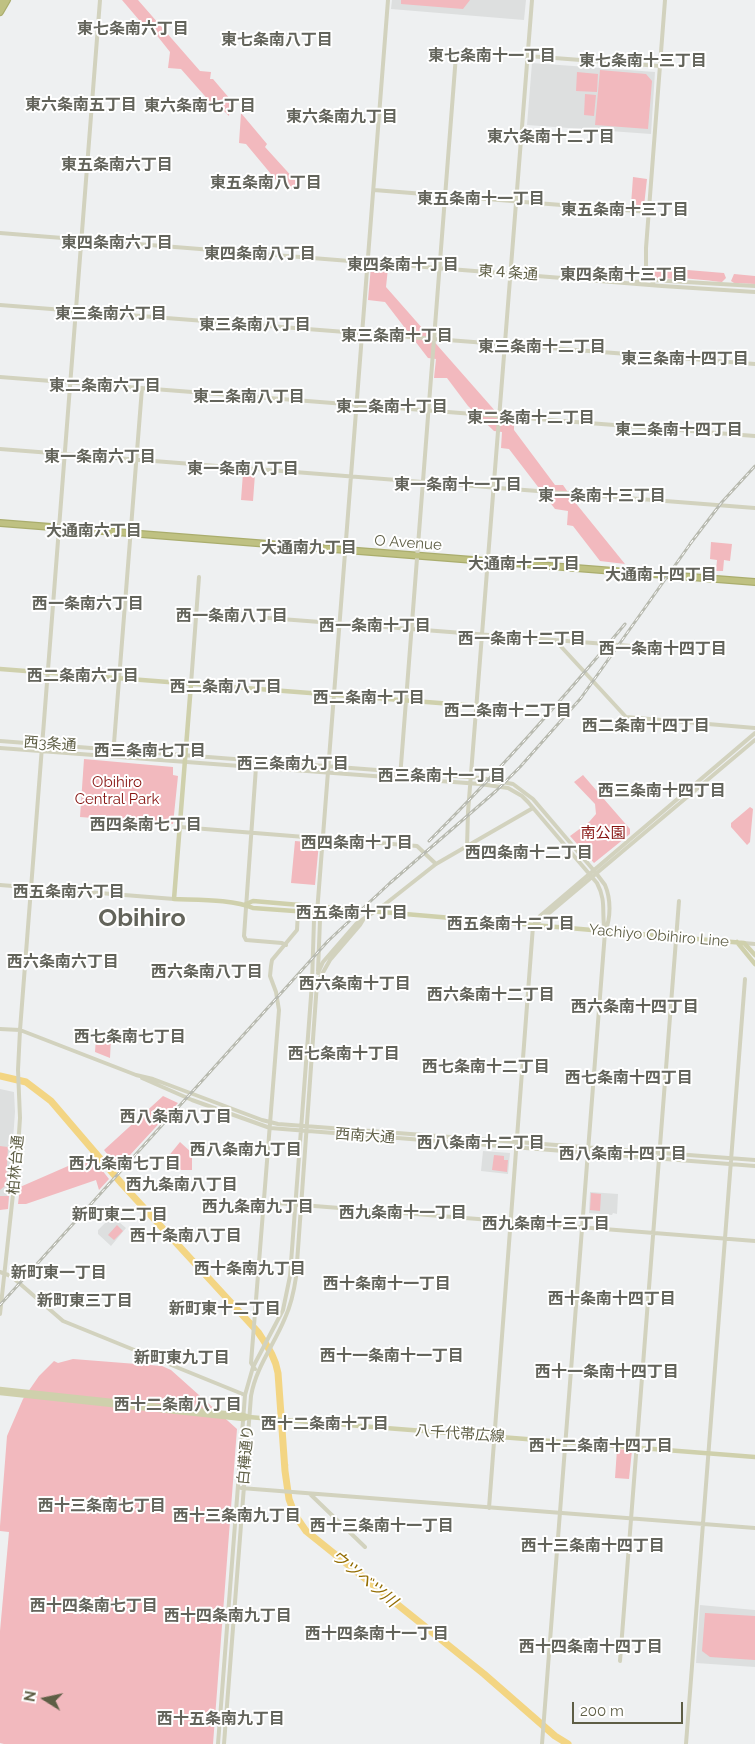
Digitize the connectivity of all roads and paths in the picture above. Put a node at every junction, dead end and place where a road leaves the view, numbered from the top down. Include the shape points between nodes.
1 (2, 0) edge
2 (8, 0) edge
3 (100, 0) edge
4 (388, 0) edge
5 (532, 0) edge
6 (666, 0) edge
7 (0, 4) edge
8 (0, 12) edge
9 (456, 55) dead end
10 (528, 56) junction
11 (660, 66) junction
12 (374, 190) junction
13 (445, 196) junction
14 (516, 201) junction
15 (649, 212) junction
16 (0, 233) edge
17 (81, 239) junction
18 (368, 262) junction
19 (440, 268) junction
20 (511, 273) junction
21 (651, 280) junction
22 (628, 282) junction
23 (654, 285) junction
24 (755, 286) edge
25 (755, 292) edge
26 (0, 305) edge
27 (76, 311) junction
28 (363, 333) junction
29 (434, 339) junction
30 (505, 344) junction
31 (755, 364) edge
32 (0, 377) edge
33 (70, 382) junction
34 (142, 388) junction
35 (357, 405) junction
36 (428, 411) junction
37 (500, 416) junction
38 (755, 436) edge
39 (0, 449) edge
40 (64, 455) junction
41 (136, 460) junction
42 (351, 476) junction
43 (423, 482) junction
44 (494, 488) junction
45 (755, 508) edge
46 (0, 523) edge
47 (58, 528) junction
48 (130, 533) junction
49 (345, 550) junction
50 (417, 556) junction
51 (489, 561) junction
52 (199, 577) dead end
53 (755, 582) edge
54 (268, 618) dead end
55 (340, 624) junction
56 (412, 629) junction
57 (483, 635) junction
58 (555, 640) junction
59 (632, 646) dead end
60 (0, 669) edge
61 (48, 673) junction
62 (119, 678) junction
63 (191, 684) junction
64 (334, 695) junction
65 (406, 700) junction
66 (478, 706) junction
67 (755, 728) edge
68 (755, 732) edge
69 (755, 740) edge
70 (0, 741) edge
71 (42, 744) junction
72 (0, 748) edge
73 (113, 749) junction
74 (42, 751) junction
75 (185, 755) junction
76 (113, 756) junction
77 (185, 762) junction
78 (256, 767) junction
79 (328, 767) junction
80 (328, 772) junction
81 (401, 772) junction
82 (400, 778) junction
83 (472, 778) junction
84 (471, 784) junction
85 (533, 808) junction
86 (180, 827) junction
87 (251, 832) junction
88 (323, 838) junction
89 (467, 847) junction
90 (436, 864) junction
91 (595, 871) junction
92 (590, 875) junction
93 (0, 885) edge
94 (31, 887) junction
95 (174, 899) junction
96 (679, 901) dead end
97 (246, 904) junction
98 (318, 910) junction
99 (298, 911) junction
100 (373, 913) junction
101 (363, 920) junction
102 (533, 926) junction
103 (605, 932) junction
104 (676, 938) junction
105 (738, 942) junction
106 (744, 943) junction
107 (755, 944) edge
108 (286, 945) junction
109 (755, 955) edge
110 (755, 964) edge
111 (318, 973) junction
112 (745, 979) dead end
113 (317, 983) junction
114 (0, 1029) edge
115 (20, 1030) junction
116 (136, 1075) junction
117 (270, 1123) junction
118 (301, 1126) junction
119 (307, 1126) junction
120 (270, 1128) junction
121 (301, 1132) junction
122 (306, 1132) junction
123 (516, 1142) junction
124 (516, 1148) junction
125 (588, 1148) junction
126 (588, 1154) junction
127 (660, 1154) junction
128 (731, 1158) junction
129 (659, 1159) junction
130 (755, 1160) edge
131 (730, 1165) junction
132 (755, 1166) edge
133 (264, 1202) junction
134 (296, 1205) junction
135 (302, 1206) junction
136 (510, 1221) junction
137 (582, 1227) junction
138 (653, 1232) junction
139 (724, 1238) junction
140 (755, 1240) edge
141 (0, 1272) edge
142 (5, 1273) junction
143 (0, 1314) edge
144 (253, 1368) junction
145 (258, 1372) junction
146 (0, 1389) edge
147 (0, 1393) edge
148 (246, 1395) junction
149 (243, 1417) junction
150 (249, 1417) junction
151 (494, 1436) junction
152 (565, 1442) junction
153 (637, 1447) junction
154 (709, 1453) junction
155 (755, 1456) edge
156 (238, 1488) junction
157 (243, 1488) junction
158 (310, 1494) junction
159 (488, 1508) junction
160 (560, 1512) junction
161 (631, 1519) junction
162 (703, 1524) junction
163 (755, 1528) edge
164 (365, 1547) dead end
165 (620, 1661) dead end
166 (218, 1744) edge
167 (224, 1744) edge
168 (542, 1744) edge
169 (686, 1744) edge

1 - 7 highway
2 - 8 highway
3 - 17 street, 柏林台通
4 - 12 street
5 - 10 street
6 - 11 street
9 - 13 street
10 - 11 street
10 - 14 street
11 - 15 street
12 - 13 street
12 - 18 street
13 - 14 street
13 - 19 street
14 - 15 street
14 - 20 street
15 - 21 street via 646,265
16 - 17 street, 東４条通
17 - 18 street, 東４条通
17 - 27 street, 柏林台通
18 - 19 street, 東４条通
18 - 28 street
19 - 20 street, 東４条通
19 - 29 street
20 - 22 street, 東４条通
20 - 30 street
21 - 22 street, 東４条通
21 - 23 street
21 - 24 street, 東４条通
22 - 23 street, 東４条通
23 - 25 street, 東４条通
26 - 27 street
27 - 28 street
27 - 33 street, 柏林台通
28 - 29 street
28 - 35 street
29 - 30 street
29 - 36 street
30 - 31 street
30 - 37 street
32 - 33 street
33 - 34 street
33 - 40 street, 柏林台通
34 - 35 street
34 - 41 street
35 - 36 street
35 - 42 street
36 - 37 street
36 - 43 street
37 - 38 street
37 - 44 street
39 - 40 street
40 - 41 street
40 - 47 street, 柏林台通
41 - 42 street
41 - 48 street
42 - 43 street
42 - 49 street
43 - 44 street
43 - 50 street
44 - 45 street
44 - 51 street
46 - 47 highway, O Avenue
47 - 48 highway, O Avenue
47 - 61 street, 柏林台通
48 - 49 highway, O Avenue
48 - 62 street
49 - 50 highway, O Avenue
49 - 55 street
50 - 51 highway, O Avenue
50 - 56 street
51 - 53 highway, O Avenue
51 - 57 street
52 - 63 street
54 - 55 street
55 - 56 street
55 - 64 street
56 - 57 street
56 - 65 street
57 - 58 street
57 - 66 street
58 - 59 street
58 - 67 street via 626,717
60 - 61 main road
61 - 62 main road
61 - 71 street, 柏林台通
62 - 63 main road
62 - 73 street
63 - 64 main road
63 - 75 main road
64 - 65 main road
64 - 79 street
65 - 66 main road
65 - 81 street
66 - 83 street
68 - 91 street
69 - 91 street
70 - 71 street, 西3条通
71 - 73 street, 西3条通
71 - 74 street, 柏林台通
72 - 74 street, 西3条通
73 - 75 street, 西3条通
73 - 76 street
74 - 76 street, 西3条通
74 - 94 street, 柏林台通
75 - 77 main road
75 - 79 street, 西3条通
76 - 77 street, 西3条通
77 - 78 street, 西3条通
77 - 86 main road
78 - 80 street, 西3条通
78 - 87 street
79 - 80 street
79 - 81 street, 西3条通
80 - 82 street, 西3条通
80 - 88 street
81 - 82 street
81 - 83 street, 西3条通
82 - 84 street, 西3条通
83 - 84 street
83 - 91 street, 西3条通 via 497,780 521,789 538,804
84 - 85 street, 西3条通 via 508,788
84 - 89 street
85 - 89 street, 白樺通り
85 - 92 street, 西3条通
86 - 87 street
86 - 95 main road
87 - 88 street
87 - 97 street
88 - 90 street via 417,846
88 - 98 street
89 - 90 street, 白樺通り
90 - 100 street, 白樺通り
91 - 92 street
91 - 103 street, 西3条通 via 609,896
92 - 102 street
92 - 103 street, 西3条通 via 603,898
93 - 94 street
94 - 95 street
94 - 115 street, 柏林台通
95 - 97 main road, Yachiyo Obihiro Line
96 - 104 street
97 - 98 main road, Yachiyo Obihiro Line via 253,902
97 - 99 main road, Yachiyo Obihiro Line via 253,908
97 - 108 street via 244,938
98 - 99 main road, Yachiyo Obihiro Line
98 - 100 main road, Yachiyo Obihiro Line
98 - 111 street
98 - 118 street, 白樺通り via 314,920
99 - 108 street via 297,930
100 - 101 street, 白樺通り
100 - 102 main road, Yachiyo Obihiro Line
101 - 111 street, 白樺通り via 327,957
101 - 113 street, 白樺通り via 330,960
102 - 103 main road, Yachiyo Obihiro Line
102 - 123 street
103 - 104 main road, Yachiyo Obihiro Line
103 - 125 street
104 - 105 main road, Yachiyo Obihiro Line
104 - 127 street
105 - 106 main road
105 - 110 main road, Yachiyo Obihiro Line
106 - 107 street
106 - 109 main road, Yachiyo Obihiro Line
108 - 117 street via 272,960 270,971 279,1003
111 - 113 street
112 - 128 street
113 - 119 street, 白樺通り
114 - 115 street, 西南大通
115 - 116 street, 西南大通
115 - 142 street, 柏林台通 via 20,1118
116 - 117 street, 西南大通
116 - 120 street, 西南大通
117 - 118 street, 西南大通
117 - 120 street
118 - 119 street, 西南大通
118 - 121 street, 白樺通り
119 - 122 street, 白樺通り
119 - 123 street, 西南大通
120 - 121 street, 西南大通
120 - 133 street
121 - 122 street, 西南大通
121 - 134 street, 白樺通り
122 - 124 street, 西南大通
122 - 135 street, 白樺通り
123 - 124 street
123 - 125 street, 西南大通
124 - 126 street, 西南大通
124 - 136 street
125 - 126 street
125 - 127 street, 西南大通
126 - 129 street, 西南大通
126 - 137 street
127 - 128 street, 西南大通
127 - 129 street
128 - 130 street, 西南大通
128 - 131 street
129 - 131 street, 西南大通
129 - 138 street
131 - 132 street, 西南大通
131 - 139 street
133 - 134 street
133 - 144 street
134 - 135 street
134 - 144 street, 白樺通り via 290,1276 283,1310
135 - 136 street
135 - 145 street, 白樺通り via 293,1295
136 - 137 street
136 - 151 street
137 - 138 street
137 - 152 street
138 - 139 street
138 - 153 street
139 - 140 street
139 - 154 street
141 - 142 street
142 - 143 street, 柏林台通
142 - 148 street via 63,1321
144 - 145 street
144 - 148 street, 白樺通り
145 - 150 street, 白樺通り via 252,1388
146 - 149 main road
147 - 149 main road
148 - 149 street, 白樺通り
149 - 150 main road
149 - 156 street, 白樺通り
150 - 151 main road, 八千代帯広線
150 - 157 street, 白樺通り
151 - 152 main road, 八千代帯広線
151 - 159 street
152 - 153 main road, 八千代帯広線
152 - 160 street
153 - 154 main road, 八千代帯広線
153 - 161 street
154 - 155 main road, 八千代帯広線
154 - 162 street
156 - 157 street
156 - 166 street, 白樺通り
157 - 158 street
157 - 167 street, 白樺通り
158 - 159 street
158 - 164 street
159 - 160 street
160 - 161 street
160 - 168 street
161 - 162 street
161 - 165 street
162 - 163 street
162 - 169 street

